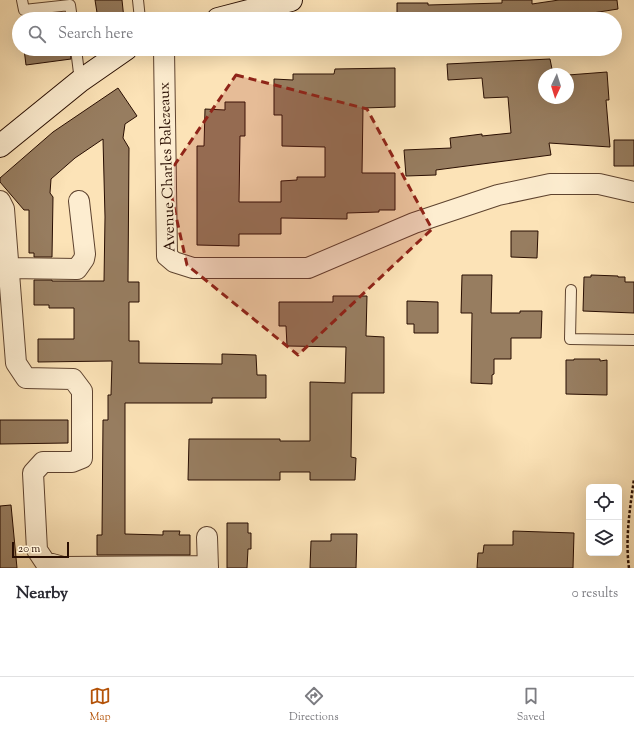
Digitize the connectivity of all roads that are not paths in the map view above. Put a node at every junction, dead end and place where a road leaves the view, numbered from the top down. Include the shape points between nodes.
1 (22, 0) edge
2 (138, 0) edge
3 (291, 0) edge
4 (71, 2) edge
5 (72, 12) edge
6 (139, 12) edge
7 (245, 12) edge
8 (77, 56) edge
9 (116, 56) edge
10 (164, 56) edge
11 (80, 81) junction
12 (0, 146) edge
13 (634, 192) edge
14 (0, 201) edge
15 (79, 201) dead end
16 (9, 268) junction
17 (571, 290) dead end
18 (634, 340) edge
19 (207, 537) dead end
20 (41, 565) edge
21 (208, 567) edge

1 - 4 lane via 24,10
2 - 6 lane
3 - 7 street
4 - 5 lane
8 - 11 lane
9 - 11 street
10 - 13 street, Avenue Charles Balezeaux via 167,256 174,262 193,268 308,268 414,223 498,195 550,184 599,184
11 - 12 street
14 - 16 street via 4,209
15 - 16 street via 85,254 77,269
16 - 20 street via 16,363 26,378 74,379 82,391 82,458 72,462 43,462 33,473 37,550
17 - 18 lane via 570,339
19 - 21 street
20 - 21 street via 63,568

